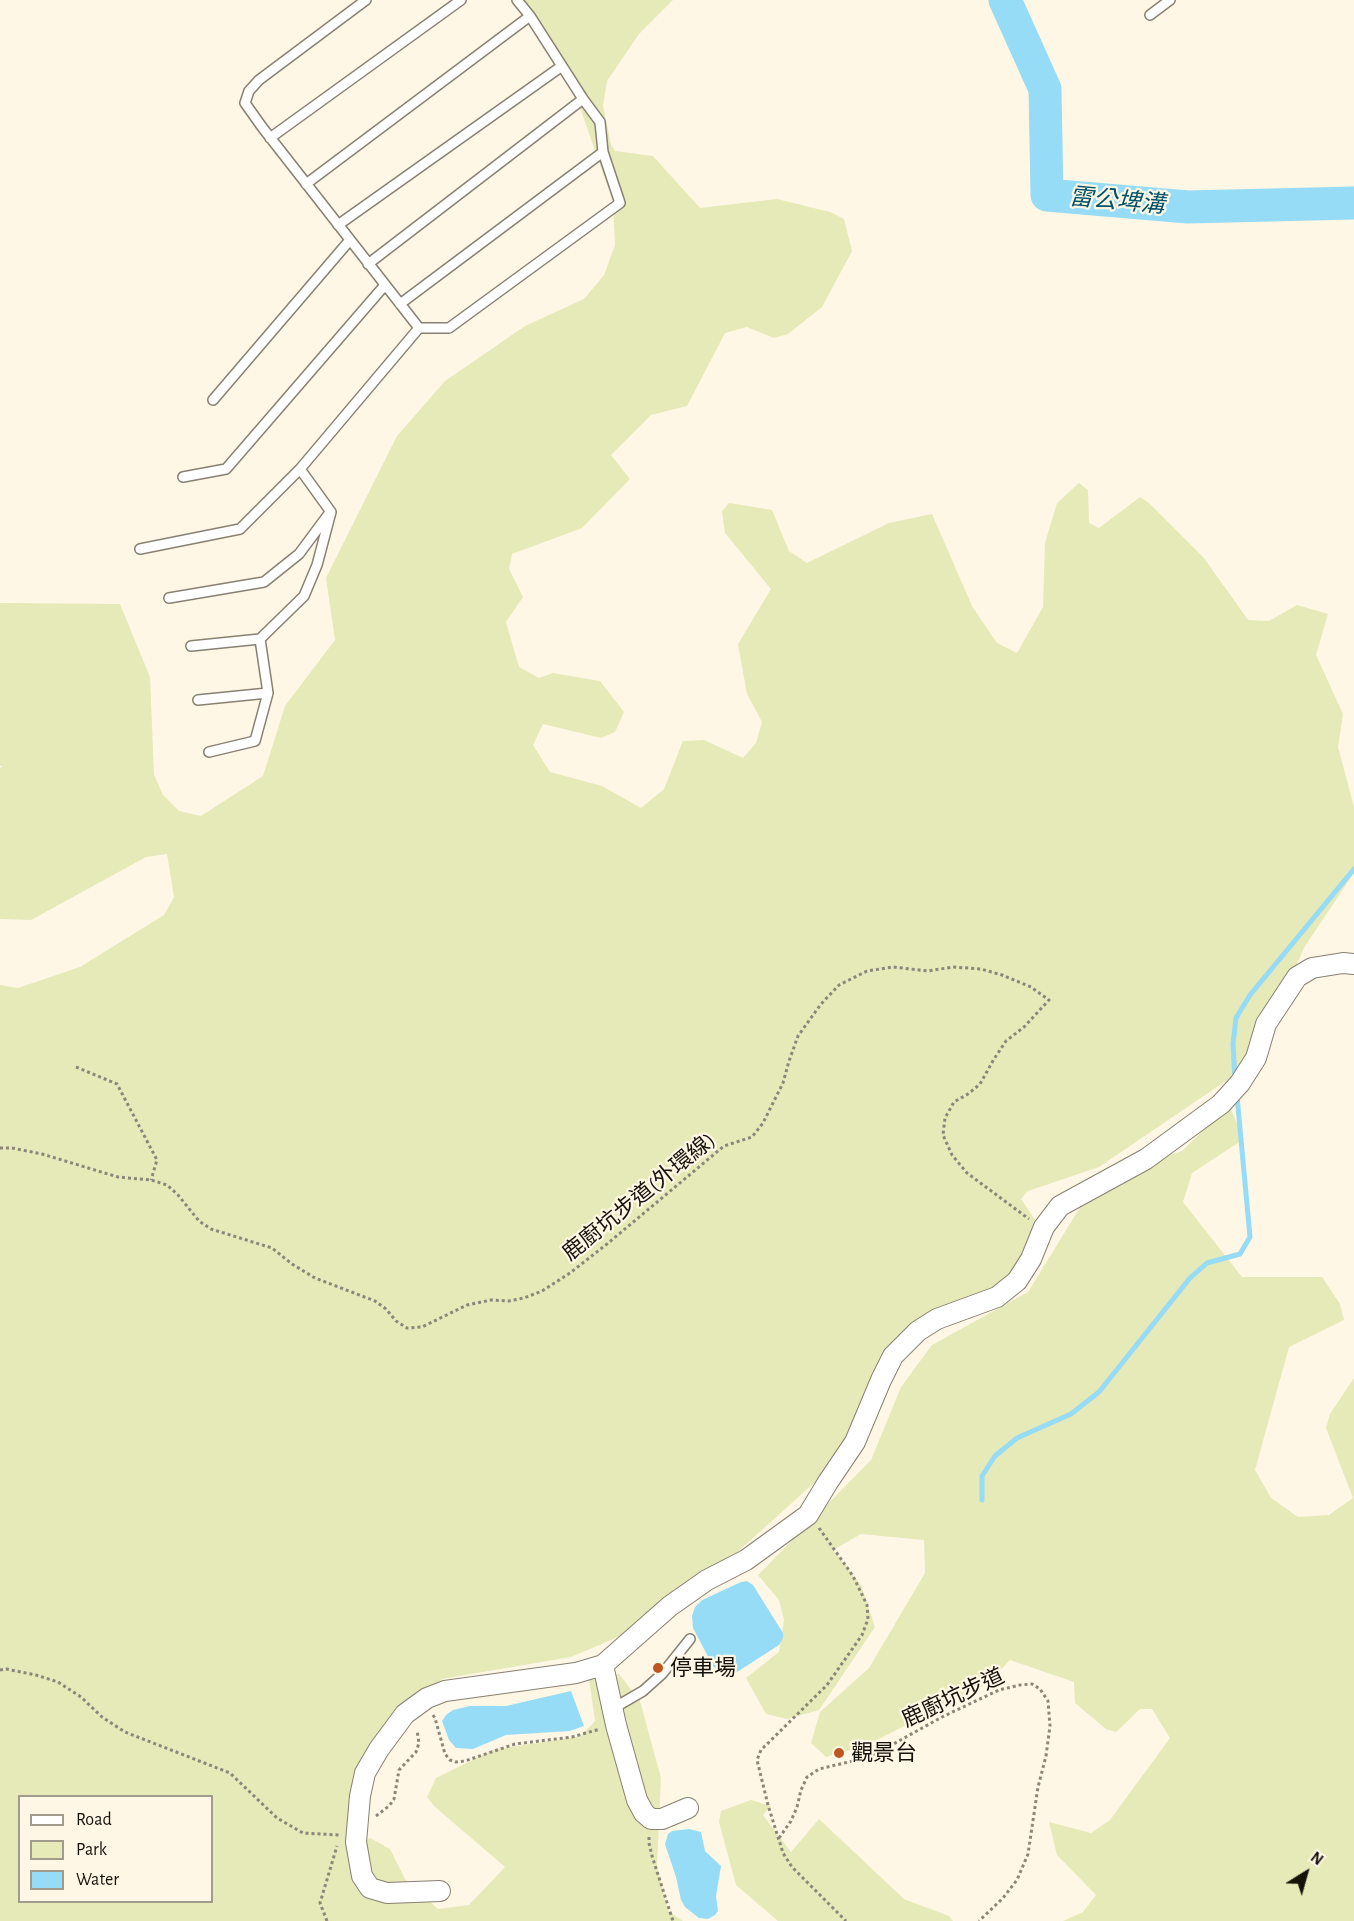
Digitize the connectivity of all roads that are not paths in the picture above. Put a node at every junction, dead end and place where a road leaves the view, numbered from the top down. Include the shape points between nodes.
1 (366, 0) edge
2 (461, 0) edge
3 (517, 0) edge
4 (1170, 0) edge
5 (1150, 15) dead end
6 (530, 16) junction
7 (562, 66) junction
8 (583, 99) junction
9 (270, 138) junction
10 (603, 152) junction
11 (306, 184) junction
12 (338, 225) junction
13 (350, 240) junction
14 (368, 264) junction
15 (385, 285) junction
16 (400, 304) junction
17 (418, 328) junction
18 (213, 400) dead end
19 (300, 469) junction
20 (183, 477) dead end
21 (331, 512) junction
22 (140, 549) dead end
23 (169, 598) dead end
24 (260, 639) junction
25 (191, 646) dead end
26 (268, 693) junction
27 (198, 700) dead end
28 (209, 752) dead end
29 (1354, 964) edge
30 (690, 1639) dead end
31 (603, 1665) junction
32 (614, 1717) junction
33 (688, 1808) dead end
34 (440, 1891) dead end

1 - 9 lane via 249,91 245,103
2 - 9 lane
3 - 6 lane
4 - 5 lane
6 - 7 lane
6 - 11 lane
7 - 8 lane
7 - 12 lane
8 - 10 lane via 600,122
8 - 14 lane
9 - 11 lane
10 - 16 lane
10 - 17 lane via 620,203 449,328
11 - 12 lane
12 - 13 lane
13 - 14 lane
13 - 18 lane
14 - 15 lane
15 - 16 lane
15 - 20 lane via 226,469
16 - 17 lane
17 - 19 lane
19 - 21 lane
19 - 22 lane via 240,529
21 - 23 lane via 299,554 264,582
21 - 24 lane via 304,596
24 - 25 lane
24 - 26 lane
26 - 27 lane
26 - 28 lane via 255,741
29 - 31 street via 1312,968 1297,977 1266,1024 1256,1059 1226,1099 1146,1159 1060,1206 1044,1227 1017,1281 997,1297 937,1319 918,1331 893,1356 855,1442 808,1515 746,1560 707,1580 670,1606
30 - 32 lane via 656,1680
31 - 32 street
31 - 34 street via 576,1673 445,1691 405,1713 379,1749 366,1773 349,1833 356,1842 362,1876 370,1887 387,1893
32 - 33 street via 644,1813 651,1819 662,1819

